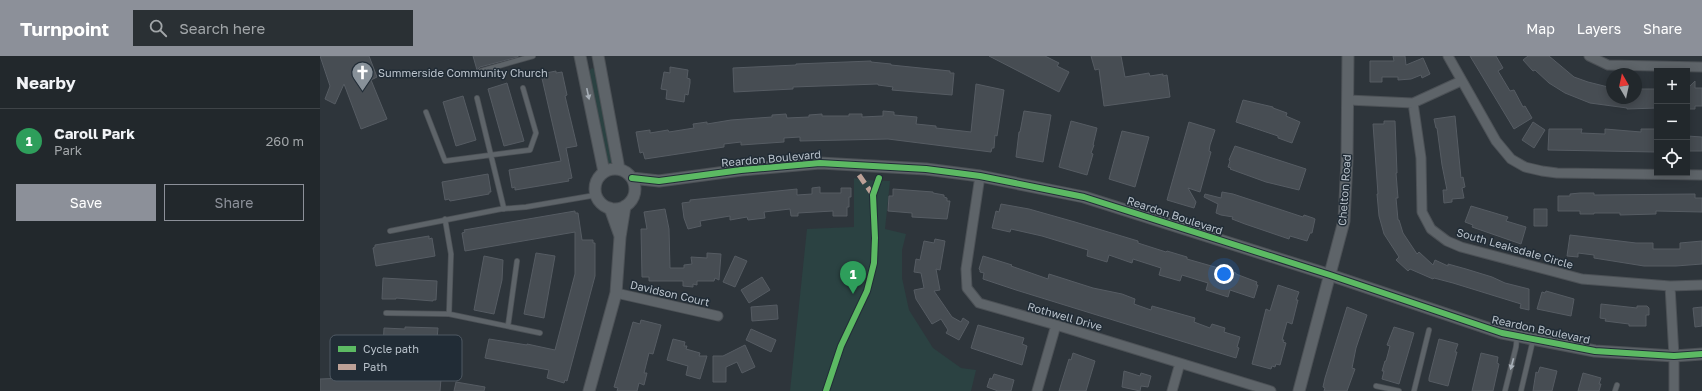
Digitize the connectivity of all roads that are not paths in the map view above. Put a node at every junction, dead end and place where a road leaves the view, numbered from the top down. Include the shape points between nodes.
1 (534, 56) edge
2 (580, 56) edge
3 (598, 56) edge
4 (1348, 56) edge
5 (1448, 56) edge
6 (1589, 56) edge
7 (1702, 67) edge
8 (481, 71) dead end
9 (1461, 81) junction
10 (523, 88) dead end
11 (477, 98) dead end
12 (1348, 100) junction
13 (1413, 102) junction
14 (426, 112) dead end
15 (491, 156) junction
16 (619, 169) junction
17 (604, 172) junction
18 (1702, 175) edge
19 (980, 176) junction
20 (632, 178) junction
21 (659, 181) junction
22 (634, 194) junction
23 (596, 195) junction
24 (625, 206) junction
25 (610, 208) junction
26 (504, 209) junction
27 (445, 219) junction
28 (390, 231) dead end
29 (620, 237) junction
30 (517, 261) dead end
31 (1330, 275) junction
32 (1702, 285) edge
33 (1670, 286) junction
34 (616, 293) junction
35 (386, 313) dead end
36 (449, 314) junction
37 (718, 316) dead end
38 (1056, 325) junction
39 (508, 326) junction
40 (1429, 330) dead end
41 (540, 333) dead end
42 (1517, 336) junction
43 (1533, 339) junction
44 (1702, 354) edge
45 (1674, 356) junction
46 (1180, 363) junction
47 (1617, 385) dead end
48 (1376, 386) dead end
49 (589, 391) edge
50 (1037, 391) edge
51 (1172, 391) edge
52 (1271, 391) edge
53 (1299, 391) edge
54 (1399, 391) edge
55 (1414, 391) edge
56 (1504, 391) edge
57 (1521, 391) edge
58 (1615, 391) edge
59 (1674, 391) edge

1 - 8 lane
2 -> 17 street
3 - 16 street
4 - 12 street, Chelton Road
5 - 9 street
6 - 7 street via 1608,65
9 - 13 street
9 - 18 street via 1496,142 1511,159 1525,166 1542,172 1557,173
10 - 15 lane via 536,133 530,150
11 - 15 lane
12 - 13 street
12 - 31 street, Chelton Road via 1344,221
13 - 33 street, South Leaksdale Circle via 1421,158 1422,212 1431,229 1447,241 1582,279
14 - 15 lane via 445,161
15 - 26 lane
16 - 17 street
16 - 20 street
17 - 23 street via 595,184
19 - 21 street, Reardon Boulevard via 926,169 820,163
19 - 31 street, Reardon Boulevard via 1084,197
19 - 38 street, Rothwell Drive via 966,269 967,288 978,303
20 - 21 street, Reardon Boulevard
20 - 22 street
21 - 22 street, Reardon Boulevard
22 - 24 street
23 - 25 street via 603,205
23 - 26 lane
24 - 25 street via 618,209
24 - 29 street
25 - 29 street
26 - 27 lane
27 - 28 lane
27 - 36 lane via 451,254
29 - 34 street
30 - 39 lane
31 - 42 street, Reardon Boulevard
31 - 53 street, Chelton Road
32 - 33 street, South Leaksdale Circle
33 - 45 street
34 - 37 street, Davidson Court
34 - 49 street
35 - 36 lane
36 - 39 lane
38 - 46 street, Rothwell Drive
38 - 50 street
39 - 41 lane
40 - 55 lane
42 - 43 street, Reardon Boulevard
42 -> 56 lane
43 - 45 street, Reardon Boulevard via 1595,350
43 - 57 lane
44 - 45 street, Reardon Boulevard
45 - 59 street
46 - 51 street
46 - 52 street, Rothwell Drive
47 - 58 lane
48 - 54 lane

